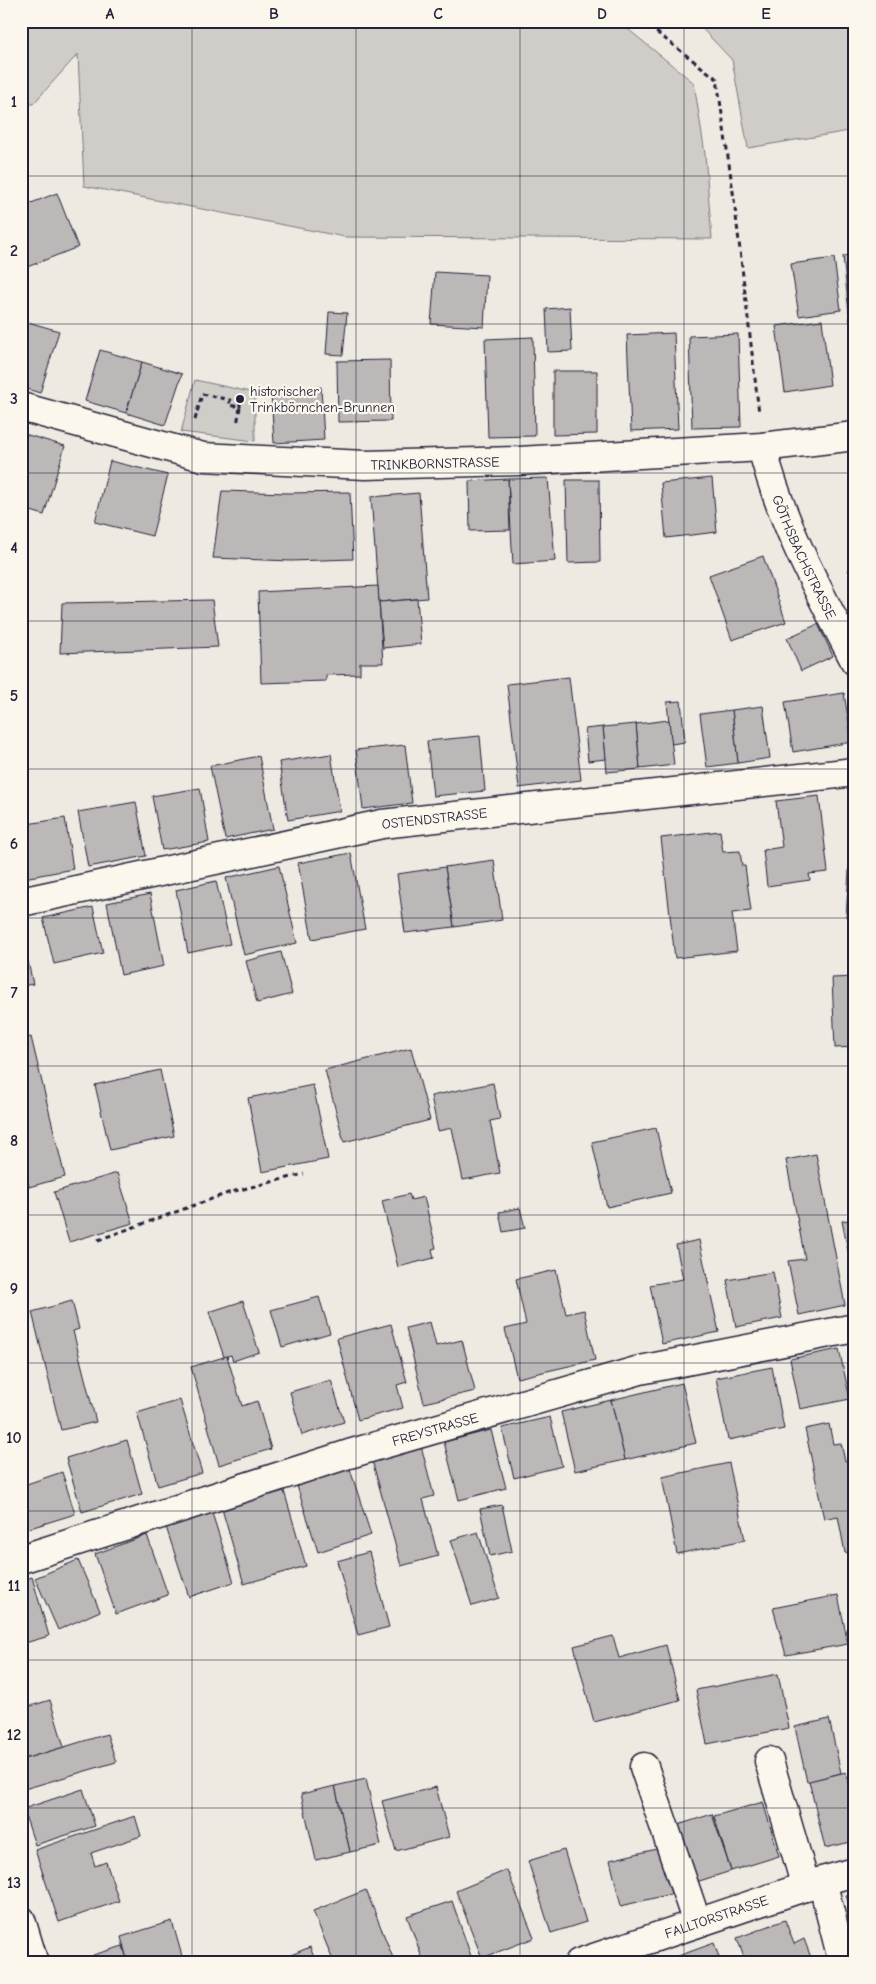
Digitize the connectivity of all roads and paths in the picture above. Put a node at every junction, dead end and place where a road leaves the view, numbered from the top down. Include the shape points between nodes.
1 (642, 21) edge
2 (240, 401) dead end
3 (240, 407) junction
4 (21, 408) edge
5 (236, 433) dead end
6 (855, 436) edge
7 (762, 447) junction
8 (186, 454) junction
9 (855, 661) edge
10 (855, 772) edge
11 (21, 902) edge
12 (304, 1174) dead end
13 (98, 1240) dead end
14 (855, 1328) edge
15 (21, 1559) edge
16 (769, 1761) dead end
17 (644, 1767) dead end
18 (855, 1872) edge
19 (814, 1884) junction
20 (21, 1920) edge
21 (697, 1923) junction
22 (34, 1963) edge
23 (579, 1963) edge
24 (843, 1963) edge

1 - 7 path via 717,78
2 - 3 path
3 - 5 path
3 - 8 path via 229,405 230,400 202,394
4 - 8 street, TRINKBORNSTRASSE
6 - 7 street, TRINKBORNSTRASSE
7 - 8 street, TRINKBORNSTRASSE via 519,462 365,465 248,461
7 - 9 street, GÖTHSBACHSTRASSE via 771,482 812,580
10 - 11 street, OSTENDSTRASSE via 382,824
12 - 13 path via 231,1192
14 - 15 street, FREYSTRASSE via 640,1370 349,1454
16 - 19 street
17 - 21 street
18 - 19 street, FALLTORSTRASSE
19 - 21 street, FALLTORSTRASSE
19 - 24 street
20 - 22 street
21 - 23 street, FALLTORSTRASSE

